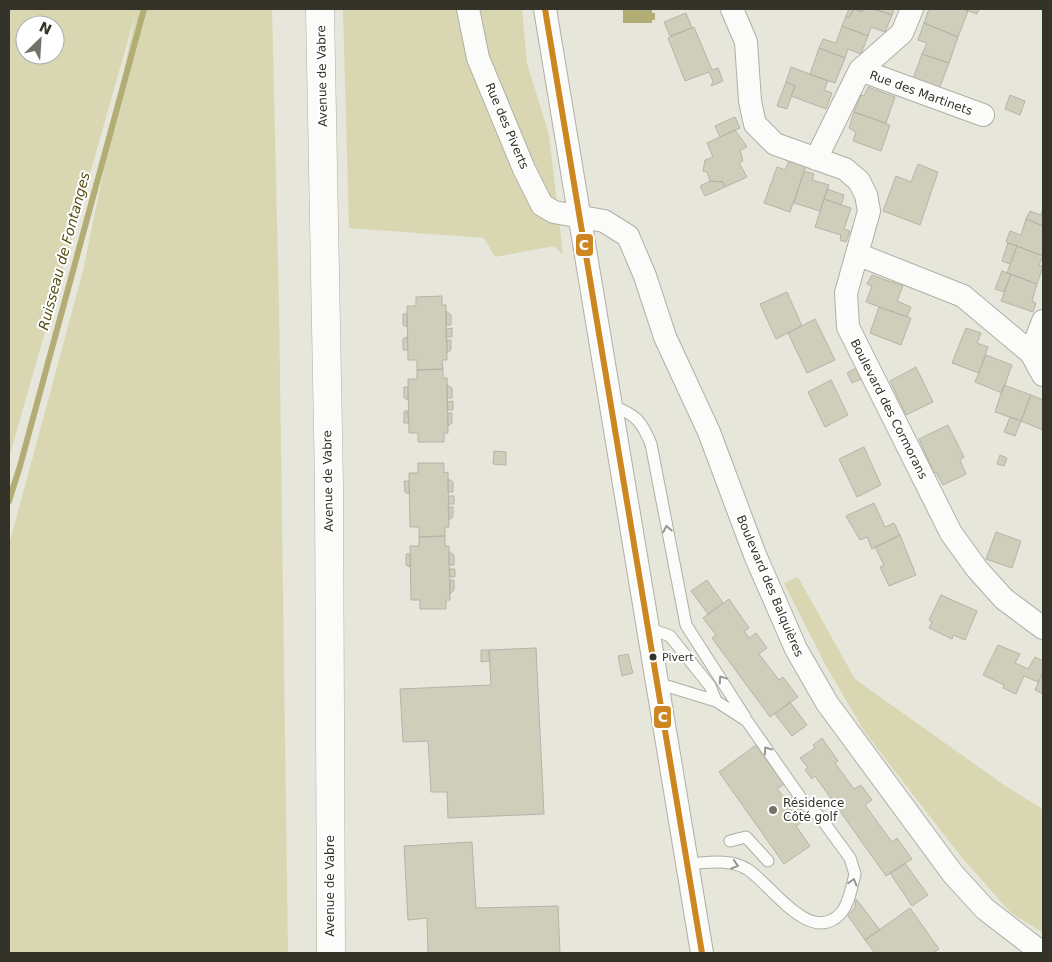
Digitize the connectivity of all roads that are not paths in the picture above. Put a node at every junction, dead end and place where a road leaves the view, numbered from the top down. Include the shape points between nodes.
1 (320, 9) edge
2 (468, 9) edge
3 (545, 9) edge
4 (732, 9) edge
5 (912, 9) edge
6 (860, 70) junction
7 (984, 115) dead end
8 (816, 159) junction
9 (578, 216) junction
10 (857, 254) junction
11 (1043, 321) edge
12 (1031, 353) junction
13 (1043, 375) edge
14 (611, 405) junction
15 (648, 628) junction
16 (1043, 628) edge
17 (657, 683) junction
18 (716, 700) junction
19 (747, 720) junction
20 (730, 841) dead end
21 (768, 861) dead end
22 (687, 864) junction
23 (331, 953) edge
24 (702, 953) edge
25 (1042, 953) edge

1 - 23 main road, Avenue de Vabre
2 - 9 street, Rue des Piverts via 478,58 542,205 554,212
3 - 9 street
4 - 8 street, Boulevard des Cormorans via 746,42 755,124 775,144
5 - 6 street, Rue des Martinets via 902,33
6 - 7 street, Rue des Martinets
6 - 8 street, Rue des Martinets
8 - 10 street, Boulevard des Cormorans via 845,169 859,180 866,195 869,211
9 - 14 street
9 - 25 street, Boulevard des Balquières via 604,221 628,236 665,337 709,432 755,555 796,649 827,703 953,874 984,909
10 - 12 street via 962,296
10 - 16 street, Boulevard des Cormorans via 846,293 848,327 951,533 1004,599
11 - 12 street
12 - 13 street
14 - 15 street
19 -> 14 lane via 686,625 651,444 643,424 627,411
15 - 17 street
15 - 18 lane via 670,636 710,686
17 - 18 lane
17 - 22 street
18 - 19 lane
22 -> 19 lane via 732,862 748,869 801,918 814,923 825,922 841,913 850,895 856,874 850,858 820,817 805,804
20 - 21 lane via 746,836
22 - 24 street

